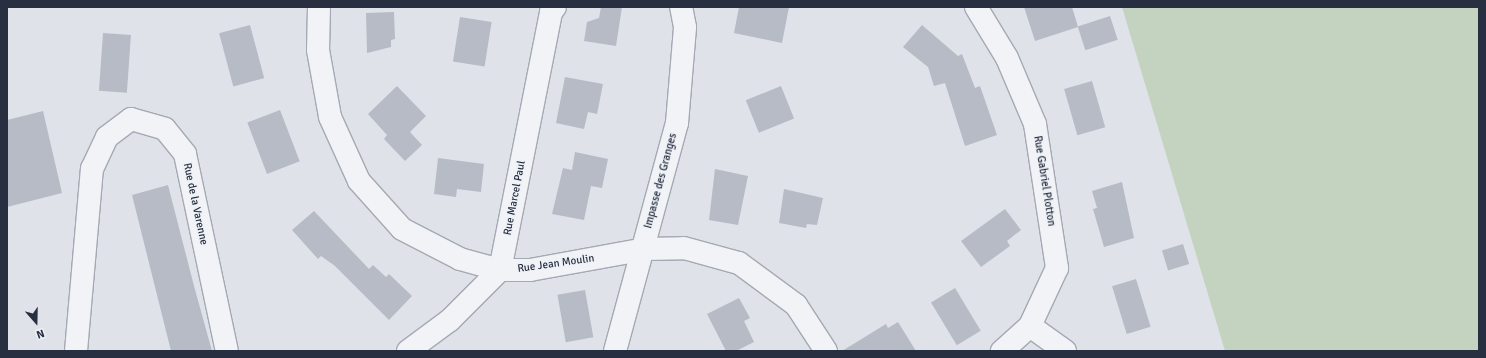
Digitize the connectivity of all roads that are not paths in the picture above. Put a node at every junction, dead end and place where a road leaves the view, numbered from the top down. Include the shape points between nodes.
1 (319, 7) edge
2 (555, 7) edge
3 (681, 7) edge
4 (976, 7) edge
5 (642, 250) junction
6 (500, 270) junction
7 (1030, 326) junction
8 (76, 351) edge
9 (226, 351) edge
10 (408, 351) edge
11 (615, 351) edge
12 (826, 351) edge
13 (1002, 351) edge
14 (1065, 351) edge

1 - 6 street, Rue Jean Moulin via 318,50 330,117 359,181 402,229 460,259
2 - 6 street, Rue Marcel Paul via 551,12
3 - 5 street, Impasse des Granges via 685,27 677,123
4 - 7 street, Rue Gabriel Plotton via 1006,58 1035,124 1057,268
5 - 6 street, Rue Jean Moulin via 530,270
5 - 11 street, Impasse des Granges
5 - 12 street, Rue Jean Moulin via 684,248 739,262 796,305
6 - 10 street via 450,320
7 - 13 street, Rue Gabriel Plotton
7 - 14 street
8 - 9 street, Rue de la Varenne via 92,169 107,137 131,119 165,129 185,154

